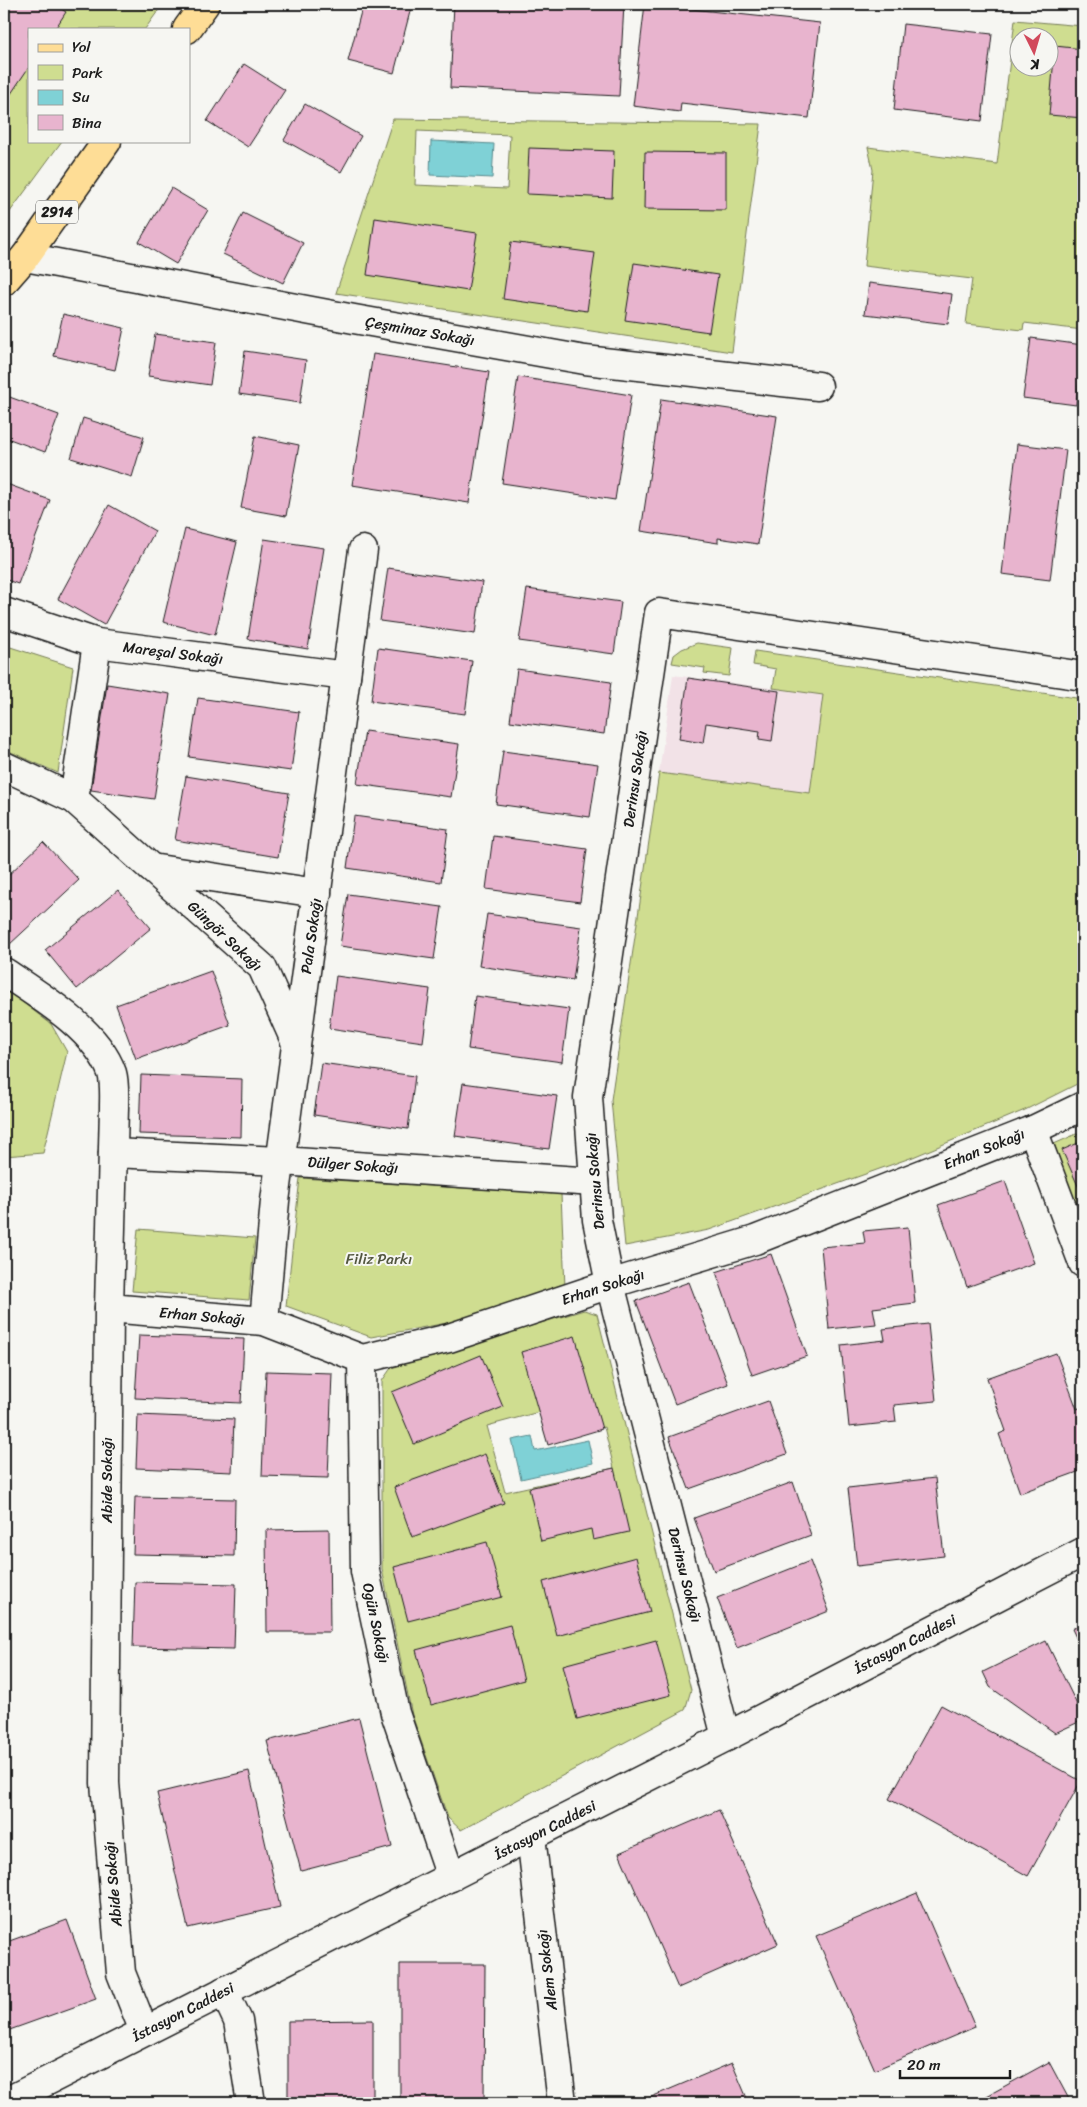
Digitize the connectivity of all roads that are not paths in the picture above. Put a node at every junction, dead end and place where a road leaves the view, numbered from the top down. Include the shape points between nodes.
1 (204, 4) edge
2 (188, 28) edge
3 (106, 142) edge
4 (24, 258) junction
5 (4, 281) edge
6 (818, 386) dead end
7 (363, 550) dead end
8 (4, 612) edge
9 (97, 643) junction
10 (346, 676) junction
11 (1083, 676) edge
12 (4, 766) edge
13 (74, 798) junction
14 (151, 868) junction
15 (317, 893) junction
16 (4, 972) edge
17 (296, 1043) junction
18 (1083, 1106) edge
19 (1033, 1130) junction
20 (113, 1153) junction
21 (281, 1161) junction
22 (594, 1182) junction
23 (1083, 1263) edge
24 (610, 1284) junction
25 (109, 1308) junction
26 (264, 1321) junction
27 (362, 1359) junction
28 (1083, 1552) edge
29 (726, 1737) junction
30 (532, 1836) junction
31 (451, 1877) junction
32 (224, 1991) junction
33 (144, 2031) junction
34 (4, 2103) edge
35 (251, 2103) edge
36 (562, 2103) edge

1 - 2 main road
3 - 4 main road, 2914
4 - 5 main road, 2914
4 - 6 street, Çeşminaz Sokağı via 586,360
7 - 10 street, Pala Sokağı
8 - 9 street, Mareşal Sokağı
9 - 10 street, Mareşal Sokağı
9 - 13 street
10 - 15 street, Pala Sokağı
11 - 22 street, Derinsu Sokağı via 659,613 588,1097
12 - 13 street, Güngör Sokağı
13 - 14 street, Güngör Sokağı
14 - 15 street, Güngör Sokağı
14 - 17 street, Güngör Sokağı via 262,967
15 - 17 street, Pala Sokağı
16 - 20 street, Abide Sokağı via 58,1009 97,1046 112,1074
17 - 21 street, Pala Sokağı
18 - 19 street, Erhan Sokağı
19 - 23 street
19 - 24 street, Erhan Sokağı via 754,1240
20 - 21 street, Dülger Sokağı
20 - 25 street, Abide Sokağı
21 - 22 street, Dülger Sokağı
21 - 26 street, Pala Sokağı
22 - 24 street, Derinsu Sokağı via 597,1220
24 - 27 street, Erhan Sokağı via 449,1338
24 - 29 street, Derinsu Sokağı
25 - 26 street, Erhan Sokağı
25 - 33 street, Abide Sokağı via 104,1783 121,1973
26 - 27 street, Erhan Sokağı
27 - 31 street, Ogün Sokağı via 365,1571 395,1713
28 - 29 street, İstasyon Caddesi
29 - 30 street, İstasyon Caddesi
30 - 31 street, İstasyon Caddesi
30 - 36 street, Alem Sokağı
31 - 32 street, İstasyon Caddesi
32 - 33 street, İstasyon Caddesi
32 - 35 street via 238,2021
33 - 34 street, İstasyon Caddesi

